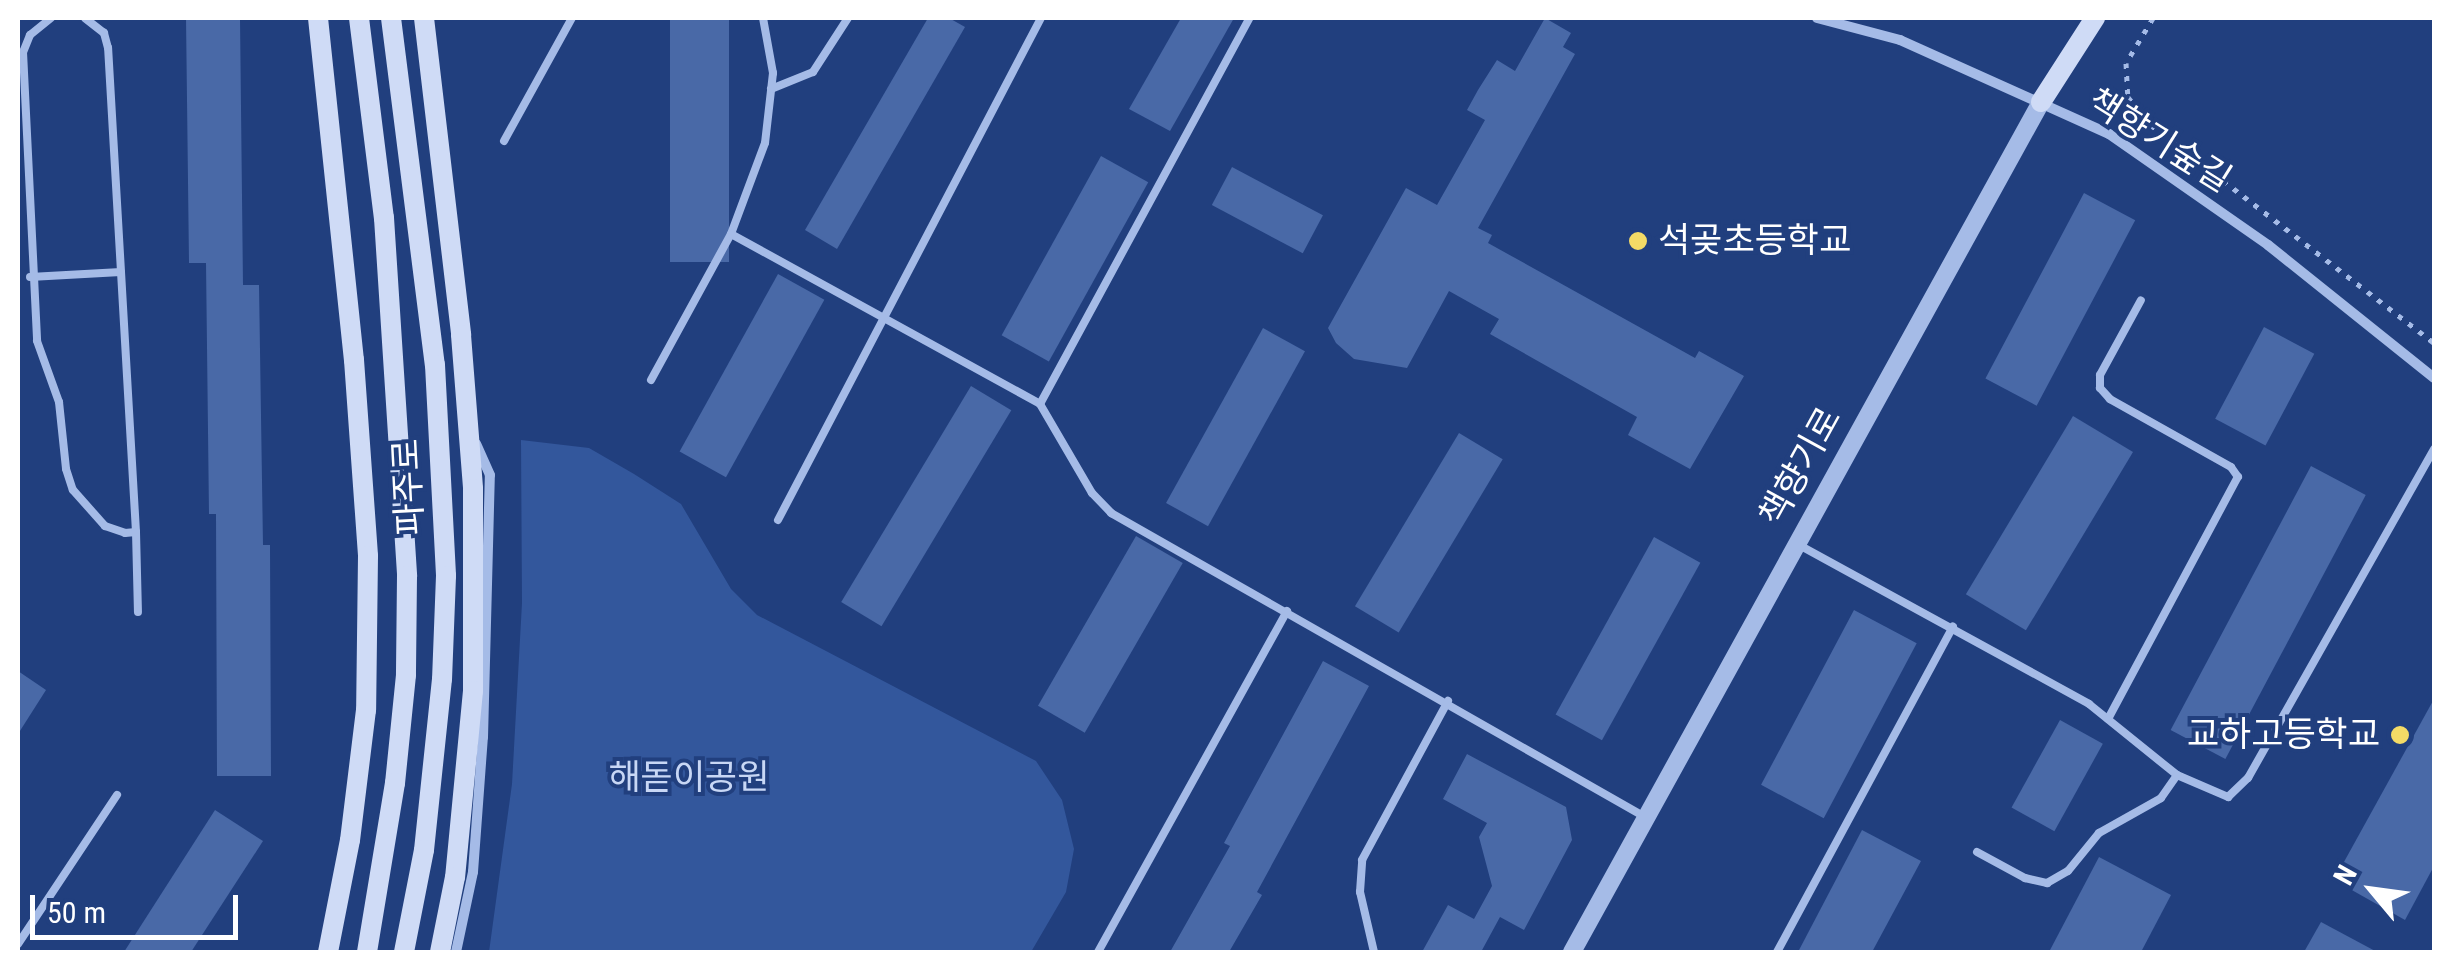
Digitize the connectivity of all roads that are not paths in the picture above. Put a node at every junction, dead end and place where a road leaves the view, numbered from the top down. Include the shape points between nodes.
1 (51, 18) edge
2 (86, 18) edge
3 (318, 18) edge
4 (360, 18) edge
5 (391, 18) edge
6 (424, 18) edge
7 (572, 18) edge
8 (763, 18) edge
9 (848, 18) edge
10 (1042, 18) edge
11 (1250, 18) edge
12 (1817, 18) edge
13 (2095, 18) edge
14 (771, 89) junction
15 (2041, 102) junction
16 (504, 141) dead end
17 (730, 234) junction
18 (121, 272) junction
19 (30, 276) junction
20 (2141, 300) dead end
21 (882, 317) junction
22 (2434, 378) edge
23 (650, 380) dead end
24 (1040, 404) junction
25 (468, 427) junction
26 (2434, 449) edge
27 (778, 520) dead end
28 (136, 532) junction
29 (1796, 543) junction
30 (1287, 611) junction
31 (138, 612) dead end
32 (1953, 627) junction
33 (1448, 701) junction
34 (2108, 719) junction
35 (2177, 774) junction
36 (117, 795) dead end
37 (1645, 817) junction
38 (1977, 852) dead end
39 (18, 944) edge
40 (328, 952) edge
41 (367, 952) edge
42 (404, 952) edge
43 (440, 952) edge
44 (456, 952) edge
45 (1098, 952) edge
46 (1374, 952) edge
47 (1572, 952) edge
48 (1777, 952) edge

1 - 19 lane via 30,35 23,52
2 - 18 lane via 104,33 108,48
3 - 40 main road via 368,556 366,710
4 - 41 main road, 파주로 via 384,218 407,576 395,783
5 - 42 main road, 파주로 via 435,365 446,576 424,850
6 - 25 main road
7 - 16 lane
8 - 14 lane
9 - 14 lane via 813,72
10 - 21 lane
11 - 24 lane
12 - 15 street, 책향기숲길 via 1900,40
13 - 15 main road, 책향기로
14 - 17 lane via 765,142
15 - 22 street, 책향기숲길 via 2110,134 2268,244
15 - 29 street, 책향기로
17 - 21 lane
17 - 23 lane
18 - 19 lane
18 - 28 lane
19 - 28 lane via 36,340 59,402 74,490 105,526
20 - 34 lane via 2100,374 2100,388 2238,476
21 - 24 lane
21 - 27 lane
24 - 30 lane via 1092,493 1111,512
25 - 43 main road via 473,691
25 - 44 street via 490,475 488,571 473,872
26 - 35 lane via 2248,778 2228,797
28 - 31 lane
29 - 32 lane
29 - 37 street, 책향기로
30 - 33 lane
30 - 45 lane
32 - 34 lane
32 - 48 lane
33 - 37 lane
33 - 46 lane via 1362,860 1360,892
34 - 35 lane
35 - 38 lane via 2161,798 2099,833 2068,871 2047,883
36 - 39 lane
37 - 47 street, 책향기로

